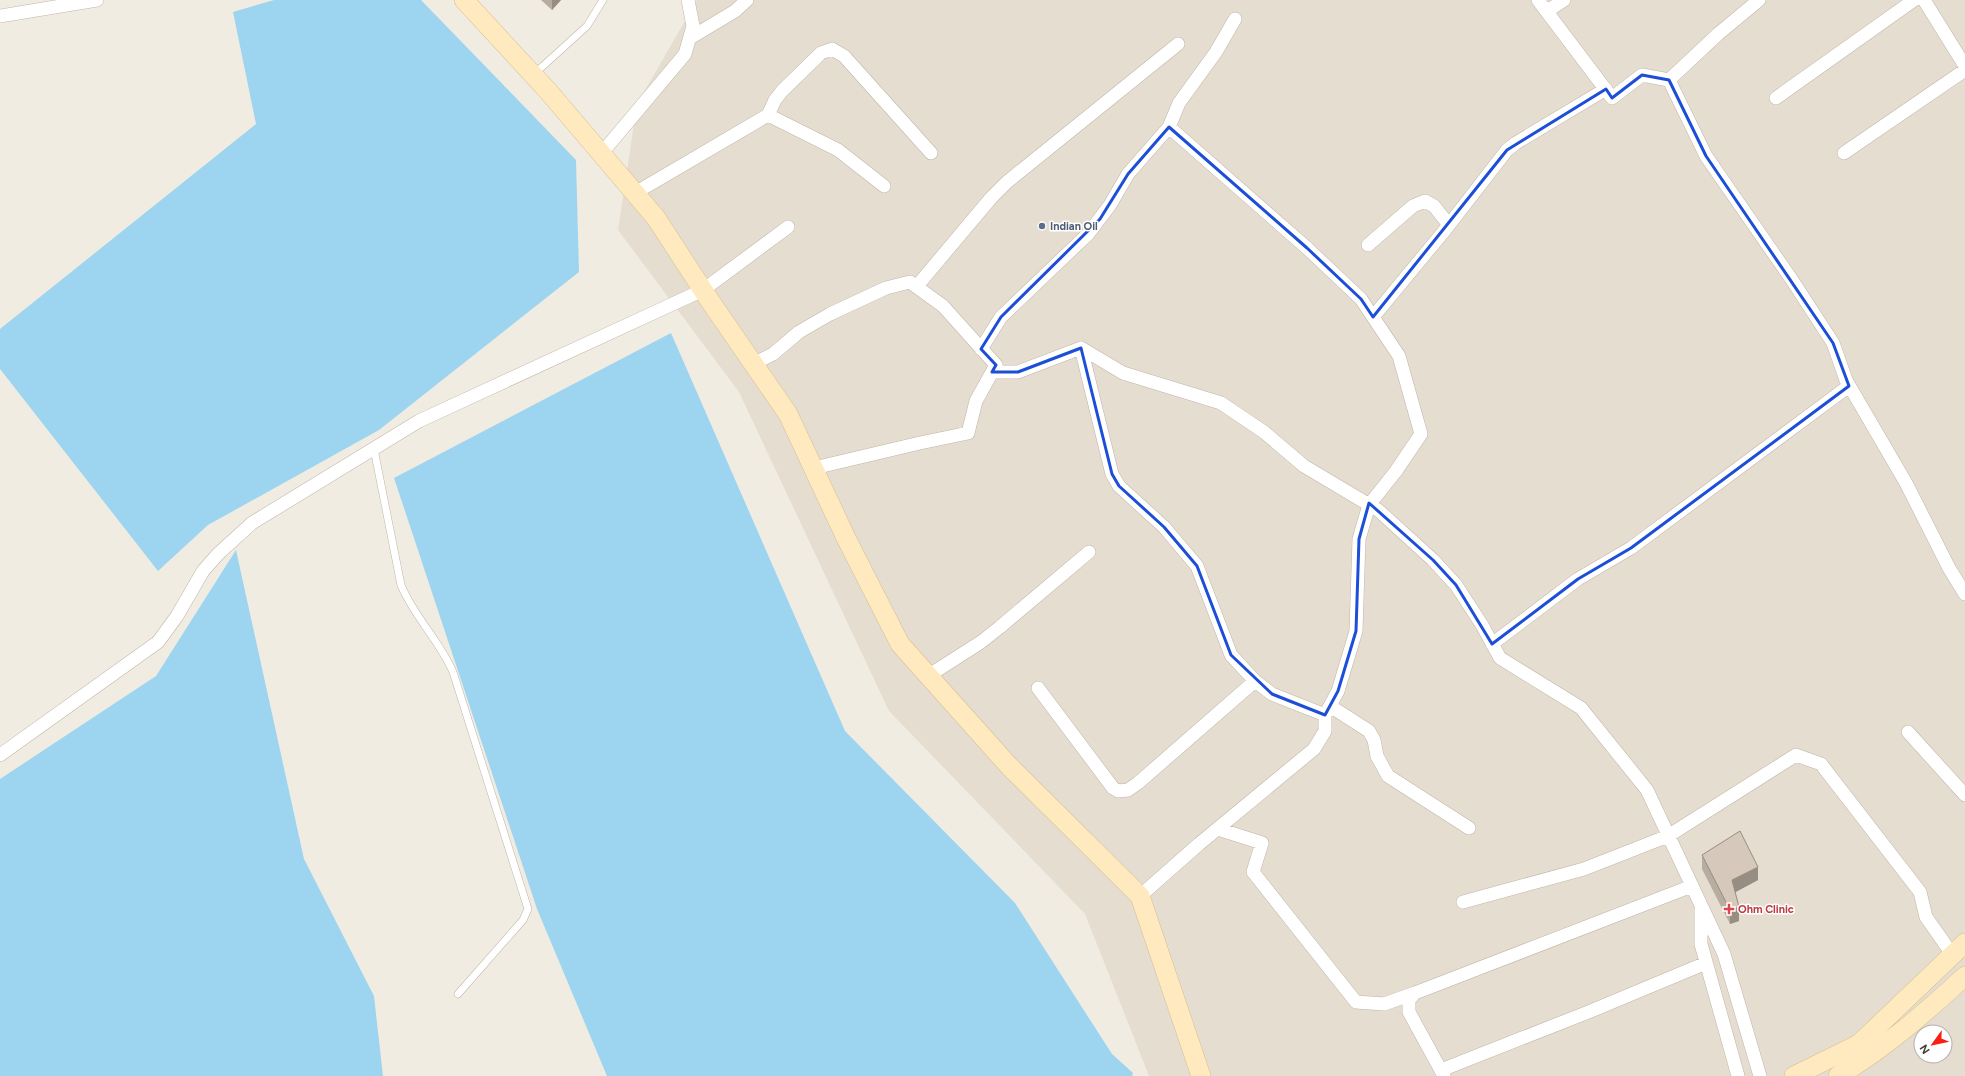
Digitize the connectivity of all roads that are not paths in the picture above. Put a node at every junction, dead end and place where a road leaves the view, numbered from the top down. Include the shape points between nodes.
1 (97, 0) edge
2 (464, 0) edge
3 (603, 0) edge
4 (688, 0) edge
5 (747, 0) edge
6 (1538, 0) edge
7 (1564, 0) edge
8 (1759, 0) edge
9 (1914, 0) edge
10 (1924, 0) edge
11 (54, 3) edge
12 (1547, 11) junction
13 (0, 16) edge
14 (1235, 19) dead end
15 (690, 38) junction
16 (1178, 44) dead end
17 (1965, 66) edge
18 (1965, 70) edge
19 (533, 75) junction
20 (1669, 80) junction
21 (1606, 89) junction
22 (1776, 98) dead end
23 (768, 115) junction
24 (1169, 127) junction
25 (931, 153) dead end
26 (1844, 153) dead end
27 (602, 154) junction
28 (884, 186) dead end
29 (635, 193) junction
30 (1449, 225) junction
31 (788, 227) dead end
32 (1368, 245) dead end
33 (917, 286) junction
34 (703, 290) junction
35 (1373, 317) junction
36 (1081, 348) junction
37 (981, 349) junction
38 (753, 364) junction
39 (992, 372) junction
40 (1849, 386) junction
41 (374, 449) junction
42 (814, 468) junction
43 (1369, 505) junction
44 (1089, 552) dead end
45 (1963, 587) edge
46 (1492, 644) junction
47 (928, 676) junction
48 (1255, 681) junction
49 (1038, 688) dead end
50 (1327, 711) junction
51 (1908, 732) dead end
52 (0, 755) edge
53 (1965, 795) edge
54 (1469, 828) dead end
55 (1218, 829) junction
56 (1668, 836) junction
57 (1692, 886) junction
58 (1140, 896) junction
59 (1463, 902) dead end
60 (1701, 906) junction
61 (1959, 948) edge
62 (1706, 963) junction
63 (1965, 976) edge
64 (1415, 993) junction
65 (458, 994) dead end
66 (1442, 1073) edge
67 (1201, 1076) edge
68 (1738, 1076) edge
69 (1760, 1076) edge
70 (1794, 1076) edge
71 (1838, 1076) edge

1 - 11 street
2 - 19 street
3 - 19 lane via 587,26
4 - 15 street via 693,26
5 - 15 street via 735,11
6 - 12 street
7 - 12 street
8 - 20 street
9 - 22 street
10 - 17 street
11 - 13 street
12 - 21 street
14 - 24 street via 1216,52 1179,103
15 - 27 street via 685,54 674,70
16 - 33 street via 1007,182
18 - 26 street
19 - 27 street
20 - 21 street via 1642,75 1612,98
20 - 40 street via 1706,156 1833,343
21 - 30 street via 1507,150
23 - 25 street via 782,90 821,53 832,49 844,56
23 - 28 street via 838,150
23 - 29 street
24 - 35 street via 1361,298
24 - 37 street via 1128,174 1088,234 1001,317
27 - 29 street
29 - 34 street via 656,218
30 - 32 street via 1434,206 1425,201 1413,206
30 - 35 street
31 - 34 street
33 - 37 street via 944,306
33 - 38 street via 910,282 886,288 830,314 799,332 773,354
34 - 38 street
34 - 41 street via 419,421
35 - 43 street via 1399,356 1421,434
36 - 39 street via 1018,372
36 - 43 street via 1123,373 1221,403 1264,432 1304,466
36 - 48 street via 1112,474 1119,486 1164,527 1197,566 1231,655
37 - 39 street via 996,365
38 - 42 street via 788,414
39 - 42 street via 976,401 968,433
40 - 45 street via 1906,483 1949,568
40 - 46 street via 1631,548 1578,579
41 - 52 street via 252,523 202,571 177,616 158,642
41 - 65 lane via 401,585 408,601 447,658 453,672 528,909 523,920
42 - 47 street via 900,644
43 - 46 street via 1378,510 1428,555 1451,580
43 - 50 street via 1359,539 1356,631 1338,691
44 - 47 street via 981,642
46 - 56 street via 1500,658 1581,708 1647,790
47 - 58 street via 1009,766
48 - 49 street via 1138,783 1128,790 1118,792
48 - 50 street via 1272,694
50 - 54 street via 1368,731 1388,776
50 - 55 street via 1325,731 1314,749
51 - 53 street
55 - 58 street
55 - 64 street via 1262,844 1253,872 1356,1002 1384,1004
56 - 57 street
56 - 59 street via 1584,869
56 - 61 street via 1796,755 1821,764 1920,892 1926,917
57 - 60 street
57 - 64 street
58 - 67 street
60 - 62 street via 1701,944
60 - 69 street via 1724,954
61 - 70 street via 1859,1044
62 - 66 street
62 - 68 street
63 - 71 street via 1916,1022 1862,1062
64 - 66 street via 1409,1000 1409,1012

